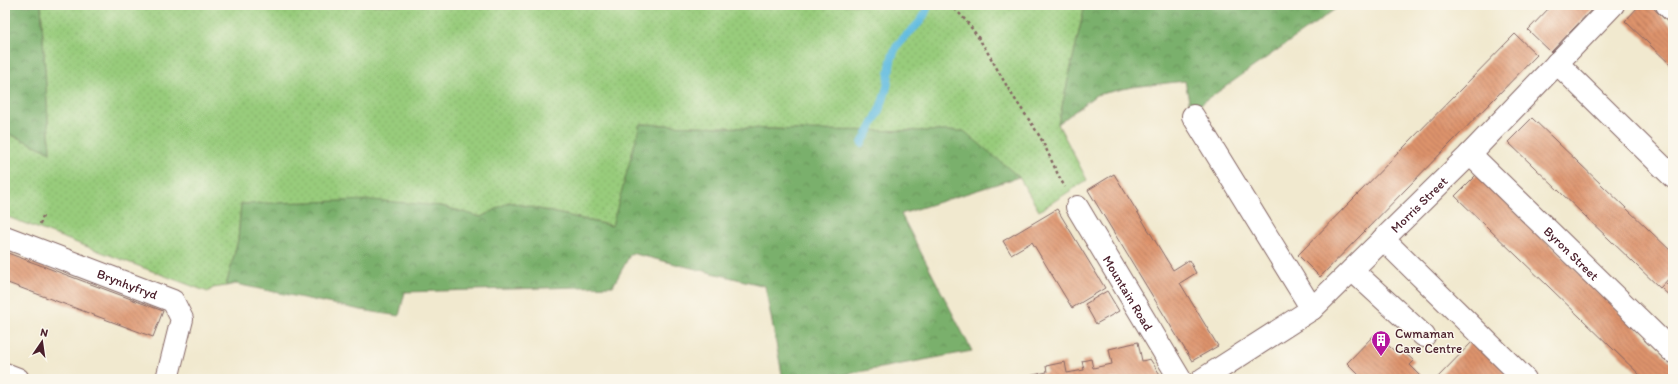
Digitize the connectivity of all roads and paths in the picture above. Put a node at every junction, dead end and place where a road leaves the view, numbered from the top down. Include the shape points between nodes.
1 (950, 5) edge
2 (1613, 5) edge
3 (1667, 5) edge
4 (1673, 10) edge
5 (1557, 63) junction
6 (1193, 116) dead end
7 (1470, 154) junction
8 (1673, 177) edge
9 (1078, 207) joint
10 (5, 237) edge
11 (1384, 239) junction
12 (1352, 270) junction
13 (1312, 309) junction
14 (1424, 336) dead end
15 (1673, 352) edge
16 (5, 374) edge
17 (18, 379) edge
18 (167, 379) edge
19 (1180, 379) edge
20 (1203, 379) edge
21 (1525, 379) edge

1 - 9 path via 990,57 1040,138 1059,177
2 - 5 street, Morris Street
3 - 4 street
5 - 7 street, Morris Street
5 - 8 street
6 - 13 street
7 - 11 street, Morris Street
7 - 15 street, Byron Street
9 - 19 street, Mountain Road
10 - 18 street, Brynhyfryd via 173,301 182,319
11 - 12 street, Morris Street
11 - 21 street
12 - 13 street, Morris Street
12 - 14 street
13 - 20 street, Morris Street
16 - 17 street

